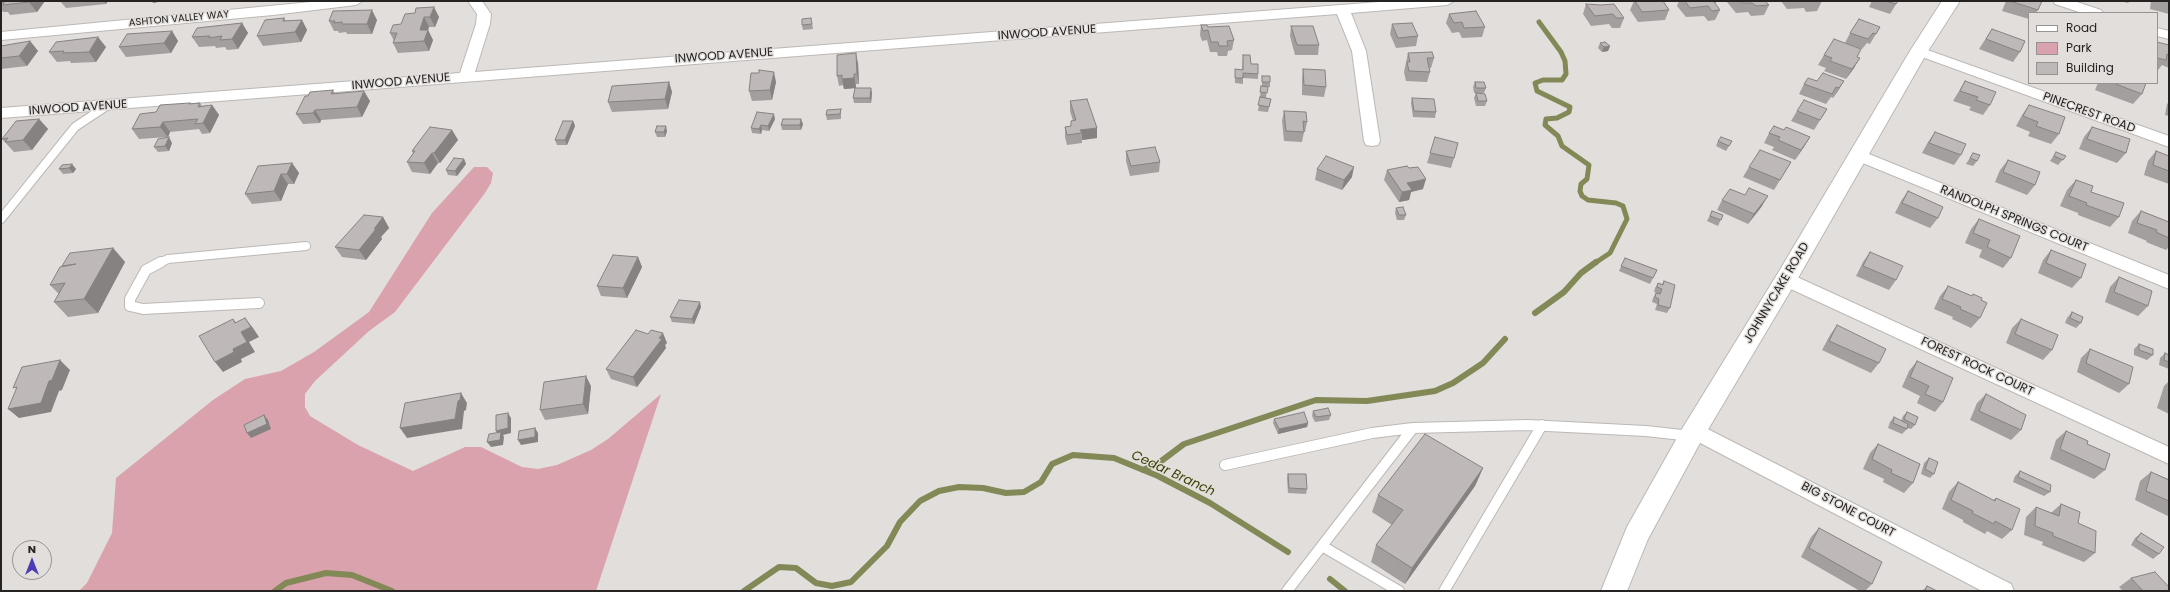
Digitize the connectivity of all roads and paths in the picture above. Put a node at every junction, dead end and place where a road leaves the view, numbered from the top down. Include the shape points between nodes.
1 (356, 1) edge
2 (475, 1) edge
3 (1447, 1) edge
4 (1951, 1) edge
5 (2060, 1) edge
6 (1342, 9) junction
7 (2093, 12) edge
8 (2158, 32) edge
9 (2169, 35) edge
10 (1, 36) edge
11 (1919, 51) junction
12 (466, 76) junction
13 (108, 105) junction
14 (1, 114) edge
15 (1372, 141) dead end
16 (2169, 142) edge
17 (1858, 155) junction
18 (1, 219) edge
19 (306, 246) dead end
20 (1786, 279) junction
21 (2169, 282) edge
22 (259, 303) dead end
23 (1542, 425) junction
24 (1413, 428) junction
25 (1692, 433) junction
26 (2169, 456) edge
27 (1226, 465) dead end
28 (1322, 546) junction
29 (1287, 591) edge
30 (1399, 591) edge
31 (1444, 591) edge
32 (1614, 591) edge
33 (2002, 591) edge

1 - 10 street, ASHTON VALLEY WAY
2 - 12 street via 484,14 483,24
3 - 6 street, INWOOD AVENUE
4 - 11 street, JOHNNYCAKE ROAD
5 - 7 street
6 - 12 street, INWOOD AVENUE via 1003,37
6 - 15 street via 1359,51
8 - 9 street
11 - 16 street, PINECREST ROAD
11 - 17 street, JOHNNYCAKE ROAD
12 - 13 street, INWOOD AVENUE via 148,104
13 - 14 street, INWOOD AVENUE
13 - 18 lane via 75,127
17 - 20 street, JOHNNYCAKE ROAD
17 - 21 street, RANDOLPH SPRINGS COURT
19 - 22 lane via 168,259 146,270 130,299 130,306 143,309
20 - 25 street, JOHNNYCAKE ROAD
20 - 26 street, FOREST ROCK COURT
23 - 24 lane
23 - 25 lane
23 - 31 lane
24 - 27 lane via 1372,432
24 - 28 lane
25 - 32 street, JOHNNYCAKE ROAD via 1636,535
25 - 33 street, BIG STONE COURT
28 - 29 lane
28 - 30 lane

